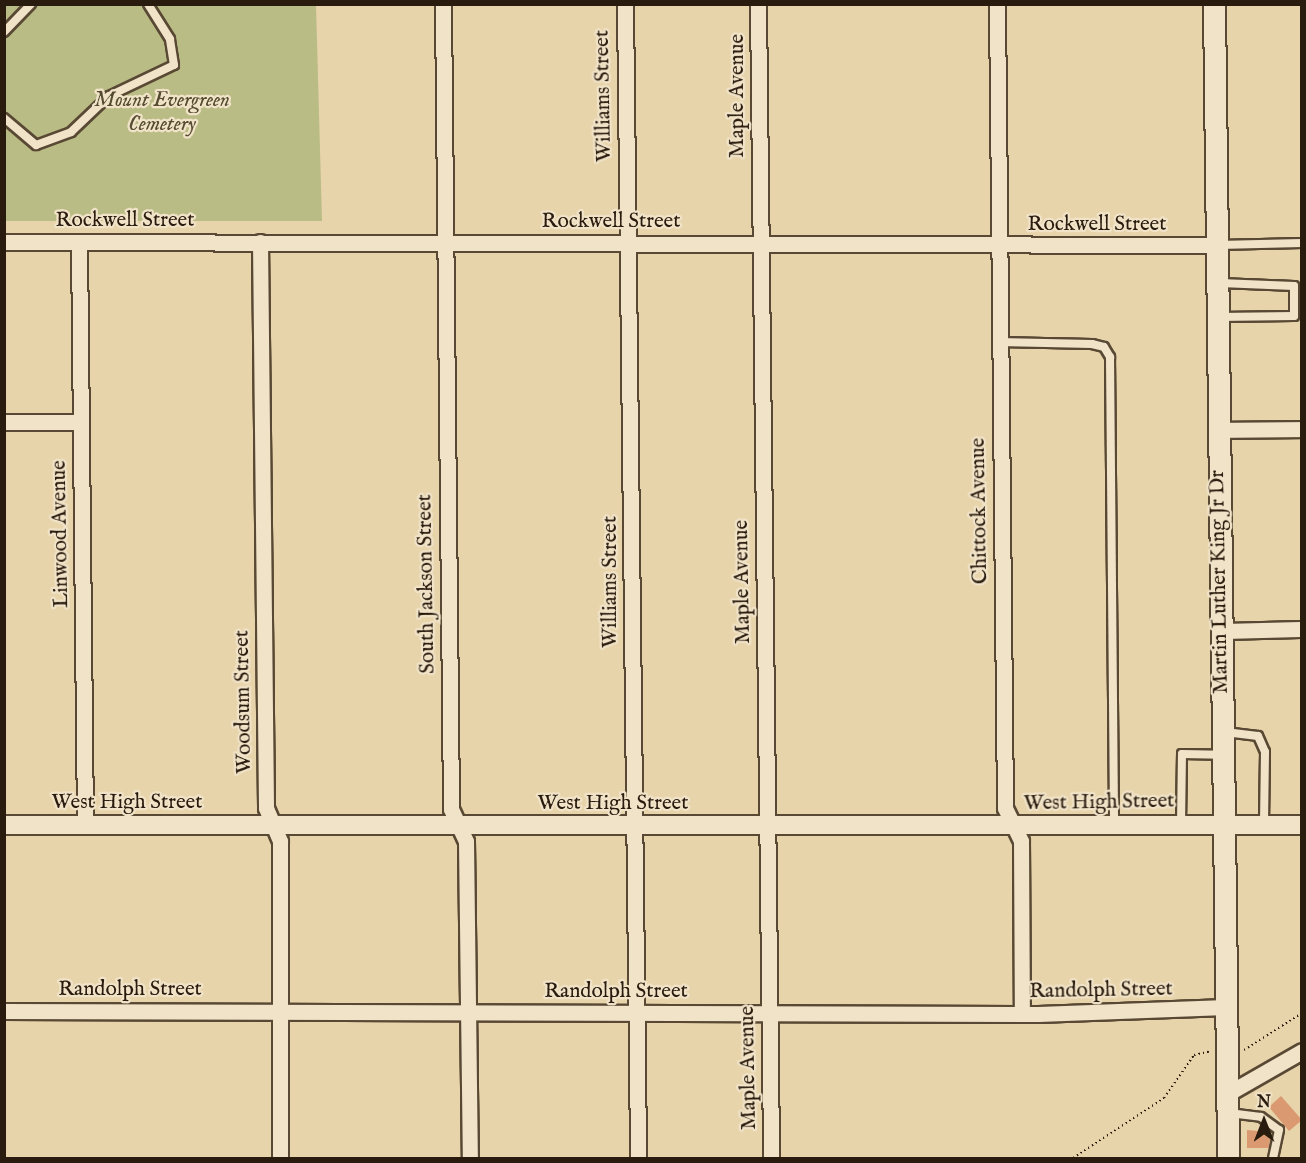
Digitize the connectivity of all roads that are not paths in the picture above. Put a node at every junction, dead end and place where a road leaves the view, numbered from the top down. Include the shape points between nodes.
1 (31, 4) edge
2 (148, 4) edge
3 (442, 4) edge
4 (625, 4) edge
5 (758, 4) edge
6 (997, 4) edge
7 (1214, 4) edge
8 (4, 32) edge
9 (4, 118) edge
10 (4, 242) edge
11 (80, 242) junction
12 (260, 242) junction
13 (444, 242) junction
14 (627, 243) junction
15 (1302, 243) edge
16 (760, 244) junction
17 (1217, 244) junction
18 (999, 246) junction
19 (1217, 284) junction
20 (1218, 317) junction
21 (999, 342) junction
22 (4, 422) edge
23 (80, 422) junction
24 (1302, 429) edge
25 (1218, 430) junction
26 (1302, 629) edge
27 (1221, 631) junction
28 (1221, 731) junction
29 (1221, 755) junction
30 (4, 825) edge
31 (85, 825) junction
32 (1181, 825) junction
33 (1302, 825) edge
34 (274, 826) junction
35 (458, 826) junction
36 (634, 826) junction
37 (766, 826) junction
38 (1114, 826) junction
39 (1012, 827) junction
40 (1222, 827) junction
41 (1264, 827) junction
42 (1226, 1006) junction
43 (4, 1011) edge
44 (280, 1011) junction
45 (469, 1012) junction
46 (769, 1012) junction
47 (635, 1014) junction
48 (1022, 1014) junction
49 (1302, 1051) edge
50 (1227, 1103) junction
51 (280, 1158) edge
52 (470, 1158) edge
53 (638, 1158) edge
54 (771, 1158) edge
55 (1228, 1158) edge
56 (1274, 1158) edge

1 - 8 lane
2 - 9 lane via 170,39 174,65 109,96 71,132 36,145
3 - 13 street, South Jackson Street
4 - 14 street, Williams Street
5 - 16 street, Maple Avenue
6 - 18 street, Chittock Avenue
7 - 17 main road, Martin Luther King Jr Dr
10 - 11 street, Rockwell Street
11 - 12 street, Rockwell Street
11 - 23 street, Linwood Avenue
12 - 13 street, Rockwell Street
12 - 34 street, Woodsum Street via 266,808
13 - 14 street, Rockwell Street
13 - 35 street, South Jackson Street via 452,809
14 - 16 street, Rockwell Street
14 - 36 street, Williams Street
15 - 17 lane
16 - 18 street, Rockwell Street
16 - 37 street, Maple Avenue
17 - 18 street, Rockwell Street
17 - 19 main road, Martin Luther King Jr Dr
18 - 21 street, Chittock Avenue
19 - 20 main road, Martin Luther King Jr Dr
19 - 20 lane via 1294,286 1294,316
20 - 25 main road, Martin Luther King Jr Dr
21 - 38 lane via 1092,344 1104,347 1110,357
21 - 39 street, Chittock Avenue via 1005,808
22 - 23 street
23 - 31 street, Linwood Avenue
24 - 25 street
25 - 27 main road, Martin Luther King Jr Dr
26 - 27 street
27 - 28 main road, Martin Luther King Jr Dr
28 - 29 main road, Martin Luther King Jr Dr
28 - 41 lane via 1258,736
29 - 32 lane via 1182,754
29 - 40 main road, Martin Luther King Jr Dr
30 - 31 street, West High Street
31 - 34 street, West High Street
32 - 38 street, West High Street
32 - 40 street, West High Street
33 - 41 street, West High Street
34 - 35 street, West High Street
34 - 44 street, Woodsum Street via 280,841
35 - 36 street, West High Street
35 - 45 street, South Jackson Street via 466,841
36 - 37 street, West High Street
36 - 47 street, Williams Street
37 - 39 street, West High Street
37 - 46 street, Maple Avenue
38 - 39 street, West High Street
39 - 48 street, Chittock Avenue via 1021,841
40 - 41 street, West High Street
40 - 42 main road, Martin Luther King Jr Dr
42 - 48 street, Randolph Street
42 - 50 main road, Martin Luther King Jr Dr
43 - 44 street, Randolph Street
44 - 45 street, Randolph Street
44 - 51 street, Woodsum Street
45 - 47 street, Randolph Street
45 - 52 street, South Jackson Street
46 - 47 street, Randolph Street
46 - 48 street, Randolph Street
46 - 54 street, Maple Avenue
47 - 53 street, Williams Street
49 - 50 street
50 - 55 main road, Martin Luther King Jr Dr
50 - 56 lane via 1261,1117 1279,1130

